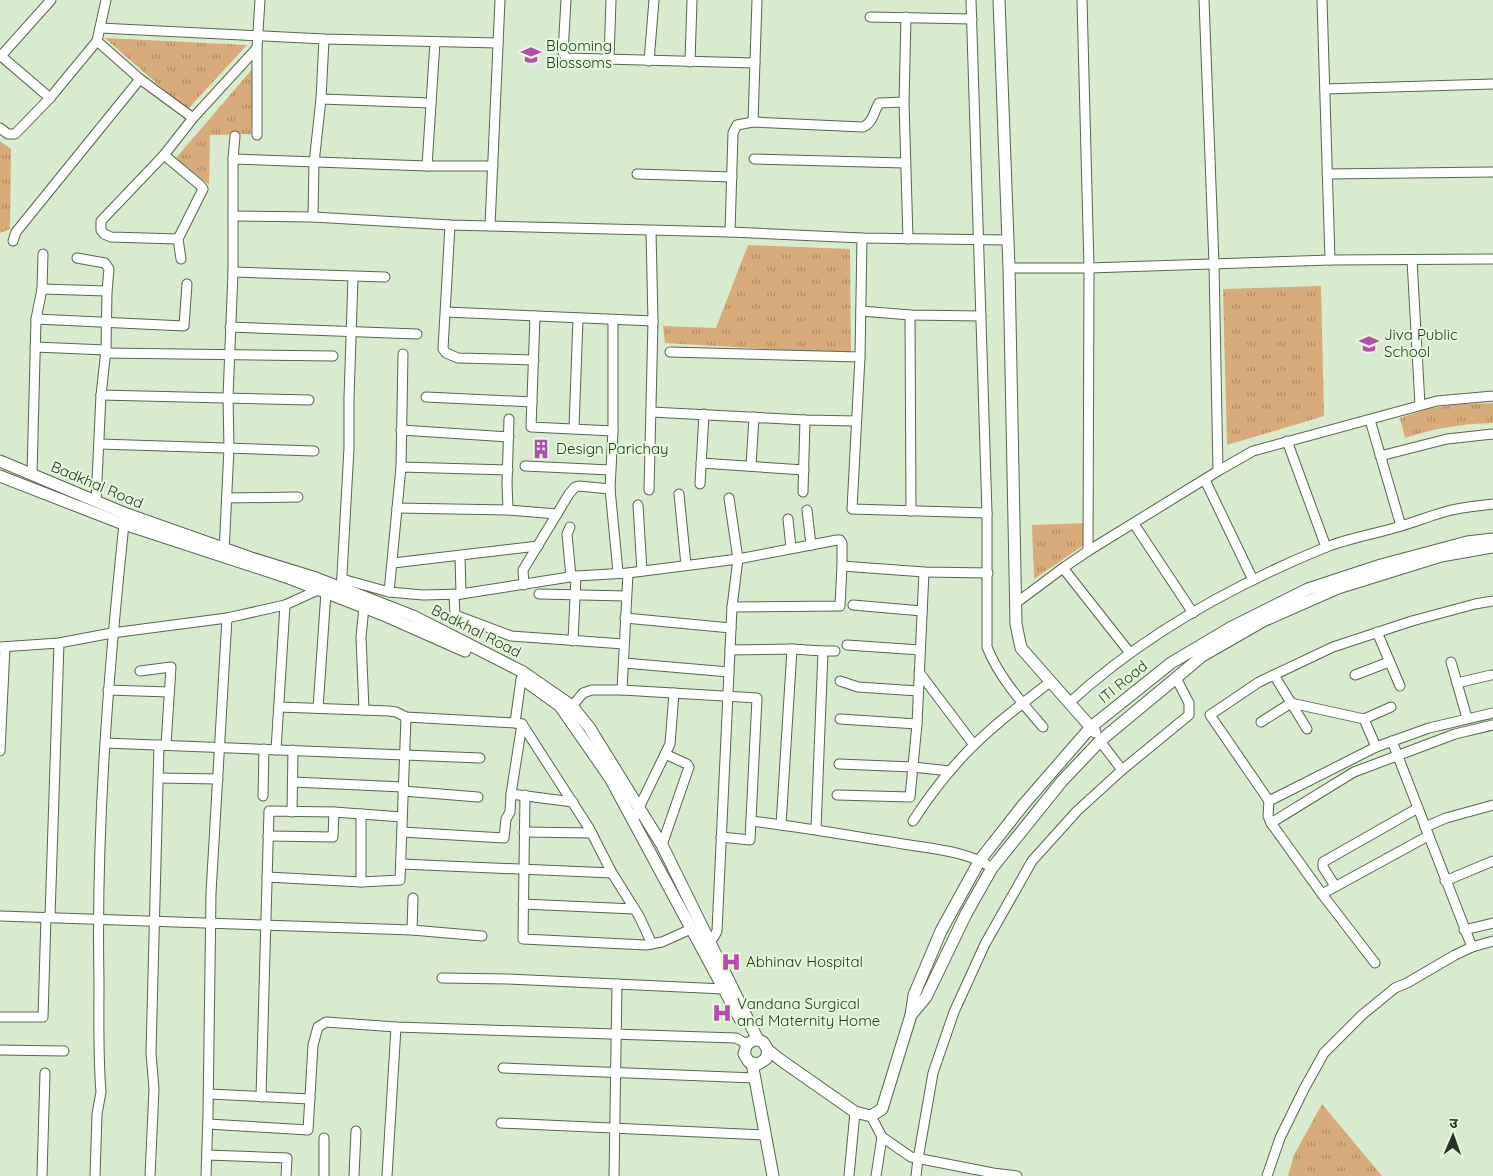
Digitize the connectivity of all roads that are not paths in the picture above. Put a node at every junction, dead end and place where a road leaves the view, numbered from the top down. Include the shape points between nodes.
1 (51, 0) edge
2 (106, 0) edge
3 (260, 0) edge
4 (500, 0) edge
5 (566, 0) edge
6 (611, 0) edge
7 (654, 0) edge
8 (692, 0) edge
9 (758, 0) edge
10 (971, 0) edge
11 (999, 0) edge
12 (1082, 0) edge
13 (1204, 0) edge
14 (1322, 0) edge
15 (870, 17) dead end
16 (906, 17) junction
17 (972, 19) junction
18 (100, 28) junction
19 (258, 34) junction
20 (324, 38) junction
21 (97, 41) junction
22 (435, 42) junction
23 (498, 43) junction
24 (257, 48) junction
25 (0, 57) edge
26 (609, 59) junction
27 (649, 61) junction
28 (690, 62) junction
29 (755, 63) junction
30 (140, 79) junction
31 (1493, 84) edge
32 (1325, 89) junction
33 (50, 98) junction
34 (321, 99) junction
35 (904, 102) junction
36 (431, 103) junction
37 (193, 118) junction
38 (753, 122) junction
39 (0, 128) edge
40 (257, 135) dead end
41 (235, 136) dead end
42 (164, 155) junction
43 (233, 159) junction
44 (754, 159) dead end
45 (314, 163) junction
46 (904, 163) junction
47 (427, 166) junction
48 (493, 166) junction
49 (1493, 172) edge
50 (637, 174) dead end
51 (1327, 174) junction
52 (732, 177) junction
53 (233, 216) junction
54 (313, 217) junction
55 (450, 225) junction
56 (490, 226) junction
57 (651, 231) junction
58 (730, 232) junction
59 (862, 238) junction
60 (178, 239) junction
61 (908, 239) junction
62 (13, 240) dead end
63 (978, 240) junction
64 (1007, 240) junction
65 (43, 254) dead end
66 (77, 258) dead end
67 (181, 259) dead end
68 (1493, 259) edge
69 (1330, 260) junction
70 (1412, 260) junction
71 (1214, 264) junction
72 (1009, 268) junction
73 (1089, 268) junction
74 (233, 272) junction
75 (353, 277) junction
76 (385, 277) dead end
77 (187, 284) dead end
78 (42, 288) junction
79 (107, 291) junction
80 (861, 311) junction
81 (446, 312) junction
82 (910, 315) junction
83 (535, 316) junction
84 (981, 316) junction
85 (36, 319) junction
86 (578, 319) junction
87 (613, 320) junction
88 (653, 321) junction
89 (106, 322) junction
90 (230, 327) junction
91 (351, 331) junction
92 (417, 334) dead end
93 (35, 347) junction
94 (105, 351) junction
95 (670, 352) dead end
96 (404, 354) dead end
97 (229, 355) junction
98 (333, 356) dead end
99 (860, 357) junction
100 (534, 360) junction
101 (101, 395) junction
102 (1493, 396) edge
103 (228, 397) junction
104 (426, 397) dead end
105 (309, 400) dead end
106 (532, 402) junction
107 (1420, 405) junction
108 (651, 412) junction
109 (704, 414) junction
110 (754, 417) junction
111 (509, 419) dead end
112 (806, 420) junction
113 (1370, 420) junction
114 (856, 421) junction
115 (574, 428) junction
116 (401, 430) junction
117 (613, 431) junction
118 (1493, 434) edge
119 (509, 437) junction
120 (1287, 441) junction
121 (99, 444) junction
122 (229, 448) junction
123 (314, 451) dead end
124 (1380, 456) junction
125 (0, 461) edge
126 (701, 464) junction
127 (525, 466) dead end
128 (751, 466) junction
129 (401, 467) junction
130 (508, 470) junction
131 (610, 470) junction
132 (804, 470) junction
133 (1218, 471) junction
134 (32, 474) junction
135 (0, 476) edge
136 (1204, 480) junction
137 (700, 484) dead end
138 (610, 489) junction
139 (649, 490) dead end
140 (803, 492) dead end
141 (679, 494) dead end
142 (298, 497) dead end
143 (228, 498) junction
144 (729, 498) dead end
145 (96, 502) junction
146 (1493, 504) edge
147 (638, 505) dead end
148 (397, 508) junction
149 (508, 510) junction
150 (807, 510) dead end
151 (912, 511) junction
152 (987, 513) junction
153 (557, 514) junction
154 (788, 519) dead end
155 (124, 524) junction
156 (1134, 524) junction
157 (1401, 526) junction
158 (570, 527) dead end
159 (1493, 539) edge
160 (812, 545) junction
161 (538, 546) junction
162 (1326, 547) junction
163 (1493, 547) edge
164 (791, 548) junction
165 (1088, 551) junction
166 (224, 553) junction
167 (460, 556) junction
168 (738, 559) junction
169 (393, 563) junction
170 (686, 565) junction
171 (842, 566) junction
172 (1063, 568) junction
173 (642, 570) junction
174 (623, 572) junction
175 (924, 572) junction
176 (988, 573) junction
177 (573, 576) junction
178 (1254, 580) junction
179 (524, 585) junction
180 (342, 588) junction
181 (322, 591) junction
182 (389, 592) junction
183 (458, 594) junction
184 (539, 594) dead end
185 (575, 595) junction
186 (626, 596) junction
187 (1493, 601) edge
188 (1016, 603) junction
189 (285, 605) junction
190 (853, 605) dead end
191 (364, 607) junction
192 (732, 607) junction
193 (922, 610) junction
194 (1193, 613) junction
195 (227, 618) junction
196 (624, 618) junction
197 (731, 628) junction
198 (1376, 632) junction
199 (112, 633) junction
200 (573, 641) junction
201 (59, 643) junction
202 (624, 644) junction
203 (847, 645) dead end
204 (2, 647) edge
205 (792, 649) junction
206 (730, 650) junction
207 (920, 650) junction
208 (823, 651) junction
209 (835, 651) dead end
210 (1130, 653) junction
211 (1389, 662) junction
212 (1451, 662) dead end
213 (624, 663) junction
214 (140, 671) dead end
215 (729, 672) junction
216 (919, 672) junction
217 (1274, 675) junction
218 (1491, 675) dead end
219 (1355, 676) dead end
220 (521, 678) junction
221 (1176, 678) junction
222 (840, 682) dead end
223 (1050, 682) junction
224 (1458, 684) junction
225 (1400, 686) dead end
226 (108, 690) junction
227 (622, 690) junction
228 (918, 691) junction
229 (169, 692) junction
230 (674, 693) junction
231 (728, 697) junction
232 (1069, 703) junction
233 (1023, 704) junction
234 (1292, 704) junction
235 (279, 707) junction
236 (1392, 707) dead end
237 (318, 708) junction
238 (569, 709) junction
239 (364, 710) junction
240 (1493, 713) edge
241 (406, 717) junction
242 (1467, 718) junction
243 (840, 719) dead end
244 (1364, 719) junction
245 (1261, 722) dead end
246 (518, 724) junction
247 (917, 724) junction
248 (1493, 725) edge
249 (1043, 727) dead end
250 (1091, 727) junction
251 (1307, 729) dead end
252 (1100, 741) junction
253 (1392, 741) junction
254 (105, 742) junction
255 (163, 745) junction
256 (974, 746) junction
257 (220, 748) junction
258 (1376, 748) junction
259 (264, 749) junction
260 (276, 750) junction
261 (293, 750) junction
262 (0, 751) edge
263 (404, 754) junction
264 (665, 754) junction
265 (1397, 755) junction
266 (480, 758) dead end
267 (839, 764) dead end
268 (913, 767) junction
269 (1122, 770) junction
270 (950, 771) junction
271 (158, 778) junction
272 (218, 779) junction
273 (293, 782) junction
274 (403, 789) junction
275 (511, 794) junction
276 (525, 795) junction
277 (837, 795) dead end
278 (263, 796) dead end
279 (478, 797) dead end
280 (910, 797) junction
281 (927, 798) junction
282 (1269, 800) junction
283 (573, 802) junction
284 (1493, 804) edge
285 (639, 808) junction
286 (1418, 808) junction
287 (292, 812) junction
288 (334, 812) junction
289 (361, 814) junction
290 (402, 817) junction
291 (632, 820) junction
292 (751, 821) junction
293 (913, 821) dead end
294 (1271, 822) junction
295 (781, 825) junction
296 (816, 829) junction
297 (402, 832) junction
298 (524, 832) junction
299 (1427, 832) junction
300 (592, 833) junction
301 (268, 836) junction
302 (721, 838) junction
303 (662, 845) junction
304 (980, 860) junction
305 (1493, 861) edge
306 (401, 864) junction
307 (992, 868) junction
308 (524, 870) junction
309 (612, 873) junction
310 (267, 877) junction
311 (1445, 881) junction
312 (360, 882) junction
313 (1335, 886) junction
314 (1322, 894) junction
315 (413, 898) dead end
316 (523, 904) junction
317 (634, 909) junction
318 (0, 916) edge
319 (48, 917) junction
320 (98, 919) junction
321 (155, 920) junction
322 (211, 922) junction
323 (1493, 923) edge
324 (266, 924) junction
325 (691, 929) junction
326 (412, 930) junction
327 (1464, 930) junction
328 (482, 936) dead end
329 (1493, 941) edge
330 (652, 944) junction
331 (706, 944) junction
332 (1472, 947) junction
333 (1375, 962) dead end
334 (442, 978) dead end
335 (617, 984) junction
336 (724, 989) junction
337 (911, 1015) junction
338 (0, 1017) edge
339 (396, 1027) junction
340 (616, 1033) junction
341 (752, 1042) junction
342 (0, 1050) edge
343 (768, 1050) junction
344 (64, 1051) dead end
345 (752, 1063) junction
346 (503, 1068) dead end
347 (614, 1072) junction
348 (44, 1073) dead end
349 (755, 1078) junction
350 (209, 1094) junction
351 (261, 1097) junction
352 (310, 1099) junction
353 (855, 1112) junction
354 (871, 1116) junction
355 (501, 1123) dead end
356 (208, 1124) junction
357 (615, 1127) junction
358 (356, 1131) dead end
359 (766, 1134) junction
360 (882, 1137) junction
361 (324, 1138) dead end
362 (206, 1155) junction
363 (918, 1159) junction
364 (42, 1176) edge
365 (95, 1176) edge
366 (150, 1176) edge
367 (206, 1176) edge
368 (286, 1176) edge
369 (324, 1176) edge
370 (354, 1176) edge
371 (387, 1176) edge
372 (614, 1176) edge
373 (773, 1176) edge
374 (849, 1176) edge
375 (876, 1176) edge
376 (916, 1176) edge
377 (1017, 1176) edge
378 (1267, 1176) edge

1 - 25 street
2 - 18 street
3 - 19 street
4 - 23 street
5 - 26 street via 564,57
6 - 26 street
7 - 27 street
8 - 28 street
9 - 29 street
10 - 17 street
11 - 64 street
12 - 73 street
13 - 71 street
14 - 32 street
15 - 16 street
16 - 17 street
16 - 35 street
17 - 63 street
18 - 19 street
18 - 21 street
19 - 20 street
19 - 24 street
20 - 22 street
20 - 34 street
21 - 30 street
21 - 33 street
22 - 23 street
22 - 36 street
23 - 48 street
24 - 37 street
24 - 40 street
25 - 33 street
26 - 27 street
27 - 28 street
28 - 29 street
29 - 38 street
30 - 37 street
30 - 62 street via 16,232
31 - 32 street
32 - 51 street
33 - 39 street via 15,134 8,134
34 - 36 street
34 - 45 street
35 - 38 street via 879,103 866,126
35 - 46 street
36 - 47 street
37 - 42 street
38 - 52 street via 740,123 734,129
41 - 43 street
42 - 60 street via 203,189
42 - 60 street via 101,221 101,230 111,237
43 - 45 street
43 - 53 street
44 - 46 street
45 - 47 street
45 - 54 street
46 - 61 street
47 - 48 street
48 - 56 street
49 - 51 street
50 - 52 street
51 - 69 street
52 - 58 street
53 - 54 street
53 - 74 street
54 - 55 street
55 - 56 street
55 - 81 street
56 - 57 street
57 - 58 street
57 - 88 street
58 - 59 street
59 - 61 street
59 - 80 street
60 - 67 street
61 - 63 street
63 - 64 street
63 - 84 street
64 - 72 street
65 - 78 street
66 - 79 street via 105,263 109,269
68 - 70 street
69 - 70 street
69 - 71 street
70 - 107 street
71 - 73 street
71 - 133 street
72 - 73 street
72 - 188 street
73 - 165 street
74 - 75 street
74 - 90 street
75 - 76 street
75 - 91 street
77 - 89 street via 184,326
78 - 79 street
78 - 85 street
79 - 89 street
80 - 82 street
80 - 99 street
81 - 83 street
81 - 100 street via 446,353 458,358
82 - 84 street
82 - 151 street
83 - 86 street
83 - 100 street
84 - 152 street
85 - 89 street
85 - 93 street
86 - 87 street
86 - 115 street
87 - 88 street
87 - 117 street
88 - 108 street
89 - 94 street
90 - 91 street
90 - 97 street
91 - 92 street
91 - 180 street
93 - 94 street
93 - 134 street
94 - 97 street
94 - 101 street
95 - 99 street
96 - 116 street
97 - 98 street
97 - 103 street
99 - 114 street
100 - 106 street
101 - 103 street
101 - 121 street
102 - 107 street via 1437,400
103 - 105 street
103 - 122 street
104 - 106 street
106 - 115 street via 532,427
107 - 113 street
108 - 109 street
108 - 139 street
109 - 110 street
109 - 126 street
110 - 112 street
110 - 128 street
111 - 119 street
112 - 114 street
112 - 132 street
113 - 120 street
113 - 124 street
114 - 151 street via 852,509
115 - 117 street
116 - 119 street
116 - 129 street
117 - 131 street
118 - 124 street via 1447,439
119 - 130 street
120 - 133 street via 1253,451
120 - 162 street
121 - 122 street
121 - 145 street
122 - 123 street
122 - 143 street
124 - 157 street
125 - 134 street, Badkhal Road
126 - 128 street
126 - 137 street
127 - 131 street
128 - 132 street
129 - 130 street
129 - 148 street
130 - 149 street
131 - 138 street
132 - 140 street
133 - 136 street
134 - 145 street, Badkhal Road
135 - 155 street, Badkhal Road
136 - 156 street
136 - 178 street
138 - 153 street via 576,487
138 - 174 street
141 - 170 street
142 - 143 street
143 - 166 street
144 - 168 street
145 - 166 street, Badkhal Road
146 - 157 street via 1446,511
147 - 173 street
148 - 149 street
148 - 169 street
149 - 153 street
150 - 160 street
151 - 152 street
152 - 176 street
153 - 161 street
154 - 164 street
155 - 166 street, Badkhal Road
155 - 199 street
156 - 165 street
156 - 194 street
157 - 162 street
158 - 177 street via 567,534
159 - 250 street, ITI Road via 1467,542 1390,562 1308,589 1230,628 1171,663
160 - 164 street
160 - 171 street via 840,540
161 - 167 street
161 - 179 street via 523,570
162 - 178 street
163 - 221 street, ITI Road via 1441,556 1338,588 1263,621 1202,656
164 - 168 street
165 - 172 street
166 - 180 street, Badkhal Road via 251,558
166 - 181 street, Badkhal Road
167 - 169 street
167 - 183 street
168 - 170 street
168 - 192 street
169 - 182 street
170 - 173 street
171 - 175 street
171 - 192 street via 840,606
172 - 188 street
172 - 210 street
173 - 174 street
174 - 177 street
174 - 186 street
175 - 176 street
175 - 193 street
176 - 233 street via 987,647 992,660
177 - 179 street
177 - 185 street
178 - 194 street
179 - 183 street
180 - 181 street, Badkhal Road
180 - 182 street
180 - 191 street, Badkhal Road
180 - 238 street, Badkhal Road via 413,616 523,672
181 - 189 street
181 - 237 street
182 - 183 street
183 - 200 street via 455,615 511,636
184 - 185 street
185 - 186 street
185 - 200 street
186 - 196 street
187 - 198 street
188 - 223 street via 1021,648
189 - 195 street
189 - 235 street
190 - 193 street
191 - 220 street, Badkhal Road
191 - 239 street via 361,637
192 - 197 street
193 - 207 street
194 - 210 street
195 - 199 street
195 - 257 street
196 - 197 street
196 - 202 street
197 - 206 street
198 - 211 street
198 - 217 street via 1333,646
199 - 201 street
199 - 226 street
200 - 202 street
201 - 204 street
201 - 319 street
202 - 213 street
203 - 207 street
204 - 262 street
205 - 206 street
205 - 208 street
205 - 295 street
206 - 215 street
207 - 216 street
208 - 209 street
208 - 296 street
210 - 232 street
211 - 219 street
211 - 225 street
212 - 224 street
213 - 215 street
213 - 227 street
214 - 229 street via 170,667
215 - 231 street
216 - 228 street
216 - 256 street
217 - 234 street
217 - 282 street via 1210,715
218 - 224 street
220 - 238 street, Badkhal Road
220 - 246 street
221 - 252 street, ITI Road
221 - 269 street via 1188,702 1189,715
222 - 228 street via 858,688
223 - 232 street
223 - 233 street
224 - 242 street
226 - 229 street
226 - 254 street
227 - 230 street
227 - 238 street via 583,692
228 - 247 street
229 - 255 street
230 - 231 street
230 - 264 street via 670,744
231 - 292 street via 757,698
231 - 302 street
232 - 250 street
233 - 249 street
233 - 256 street
234 - 244 street
234 - 245 street
234 - 251 street
235 - 237 street
235 - 260 street
236 - 244 street
237 - 239 street
238 - 285 street, Badkhal Road via 589,727
238 - 291 street, Badkhal Road
239 - 241 street via 396,712
240 - 242 street
241 - 246 street
241 - 263 street
242 - 253 street
243 - 247 street
244 - 258 street
246 - 275 street
246 - 283 street
247 - 268 street
248 - 265 street via 1454,734
250 - 252 street
250 - 304 street, ITI Road
252 - 269 street
252 - 307 street, ITI Road via 1062,781
253 - 258 street
253 - 265 street
254 - 255 street
254 - 320 street
255 - 257 street
255 - 271 street
256 - 270 street
257 - 259 street
257 - 272 street
258 - 282 street
259 - 260 street
259 - 278 street
260 - 261 street
261 - 263 street
261 - 273 street
263 - 266 street
263 - 274 street
264 - 285 street
264 - 303 street via 689,767
265 - 286 street
265 - 294 street via 1354,772
267 - 268 street
268 - 270 street
268 - 280 street
269 - 363 street via 1077,811 1032,861 985,944 954,1012 933,1073
270 - 281 street
271 - 272 street
271 - 321 street
272 - 322 street
273 - 274 street
273 - 287 street
274 - 279 street
274 - 290 street
275 - 276 street
275 - 297 street via 504,838
276 - 283 street
276 - 298 street
277 - 280 street
280 - 281 street
281 - 293 street
282 - 294 street
283 - 300 street
284 - 299 street via 1446,818
285 - 291 street
285 - 303 street, Badkhal Road
286 - 299 street
286 - 313 street via 1322,862
287 - 288 street
287 - 301 street via 269,811
288 - 289 street
288 - 301 street via 333,837
289 - 290 street
289 - 312 street
290 - 297 street
291 - 325 street, Badkhal Road
292 - 295 street
292 - 302 street via 750,840
294 - 314 street
295 - 296 street
296 - 304 street
297 - 306 street
298 - 300 street
298 - 308 street
299 - 311 street
299 - 313 street
300 - 309 street
301 - 310 street
302 - 331 street via 717,931
303 - 331 street, Badkhal Road
304 - 307 street
304 - 337 street, ITI Road via 942,931 914,995
305 - 311 street
306 - 308 street
306 - 312 street via 400,880
307 - 337 street, ITI Road via 926,997
308 - 309 street
308 - 316 street
309 - 317 street
310 - 312 street
310 - 324 street
311 - 327 street
313 - 314 street
314 - 333 street
315 - 326 street
316 - 317 street
316 - 330 street via 523,939
317 - 330 street
318 - 319 street
319 - 320 street
319 - 338 street via 43,1017
320 - 321 street
320 - 365 street via 101,1092
321 - 322 street
321 - 366 street
322 - 324 street
322 - 350 street
323 - 327 street
324 - 326 street
324 - 351 street
325 - 330 street
325 - 331 street, Badkhal Road
326 - 328 street
327 - 332 street
329 - 332 street
331 - 336 street, Badkhal Road
331 - 341 street, Badkhal Road
332 - 378 street via 1395,988 1324,1053 1280,1138
334 - 335 street
335 - 336 street
335 - 340 street
336 - 341 street, Badkhal Road
337 - 354 street, ITI Road via 882,1109
339 - 340 street
339 - 352 street via 321,1023 313,1045
339 - 371 street
340 - 341 street via 736,1038
340 - 347 street
341 - 343 street via 763,1042
341 - 345 street via 744,1054
342 - 344 street
343 - 345 street via 766,1059
343 - 353 street
345 - 349 street
346 - 347 street
347 - 349 street
347 - 357 street
348 - 364 street
349 - 359 street
350 - 351 street
350 - 356 street
351 - 352 street
352 - 356 street via 308,1130
353 - 354 street
353 - 374 street
354 - 360 street
355 - 357 street
356 - 362 street
357 - 359 street
357 - 372 street
358 - 370 street
359 - 373 street
360 - 363 street
360 - 375 street
361 - 369 street
362 - 367 street
362 - 368 street via 287,1158
363 - 376 street
363 - 377 street

